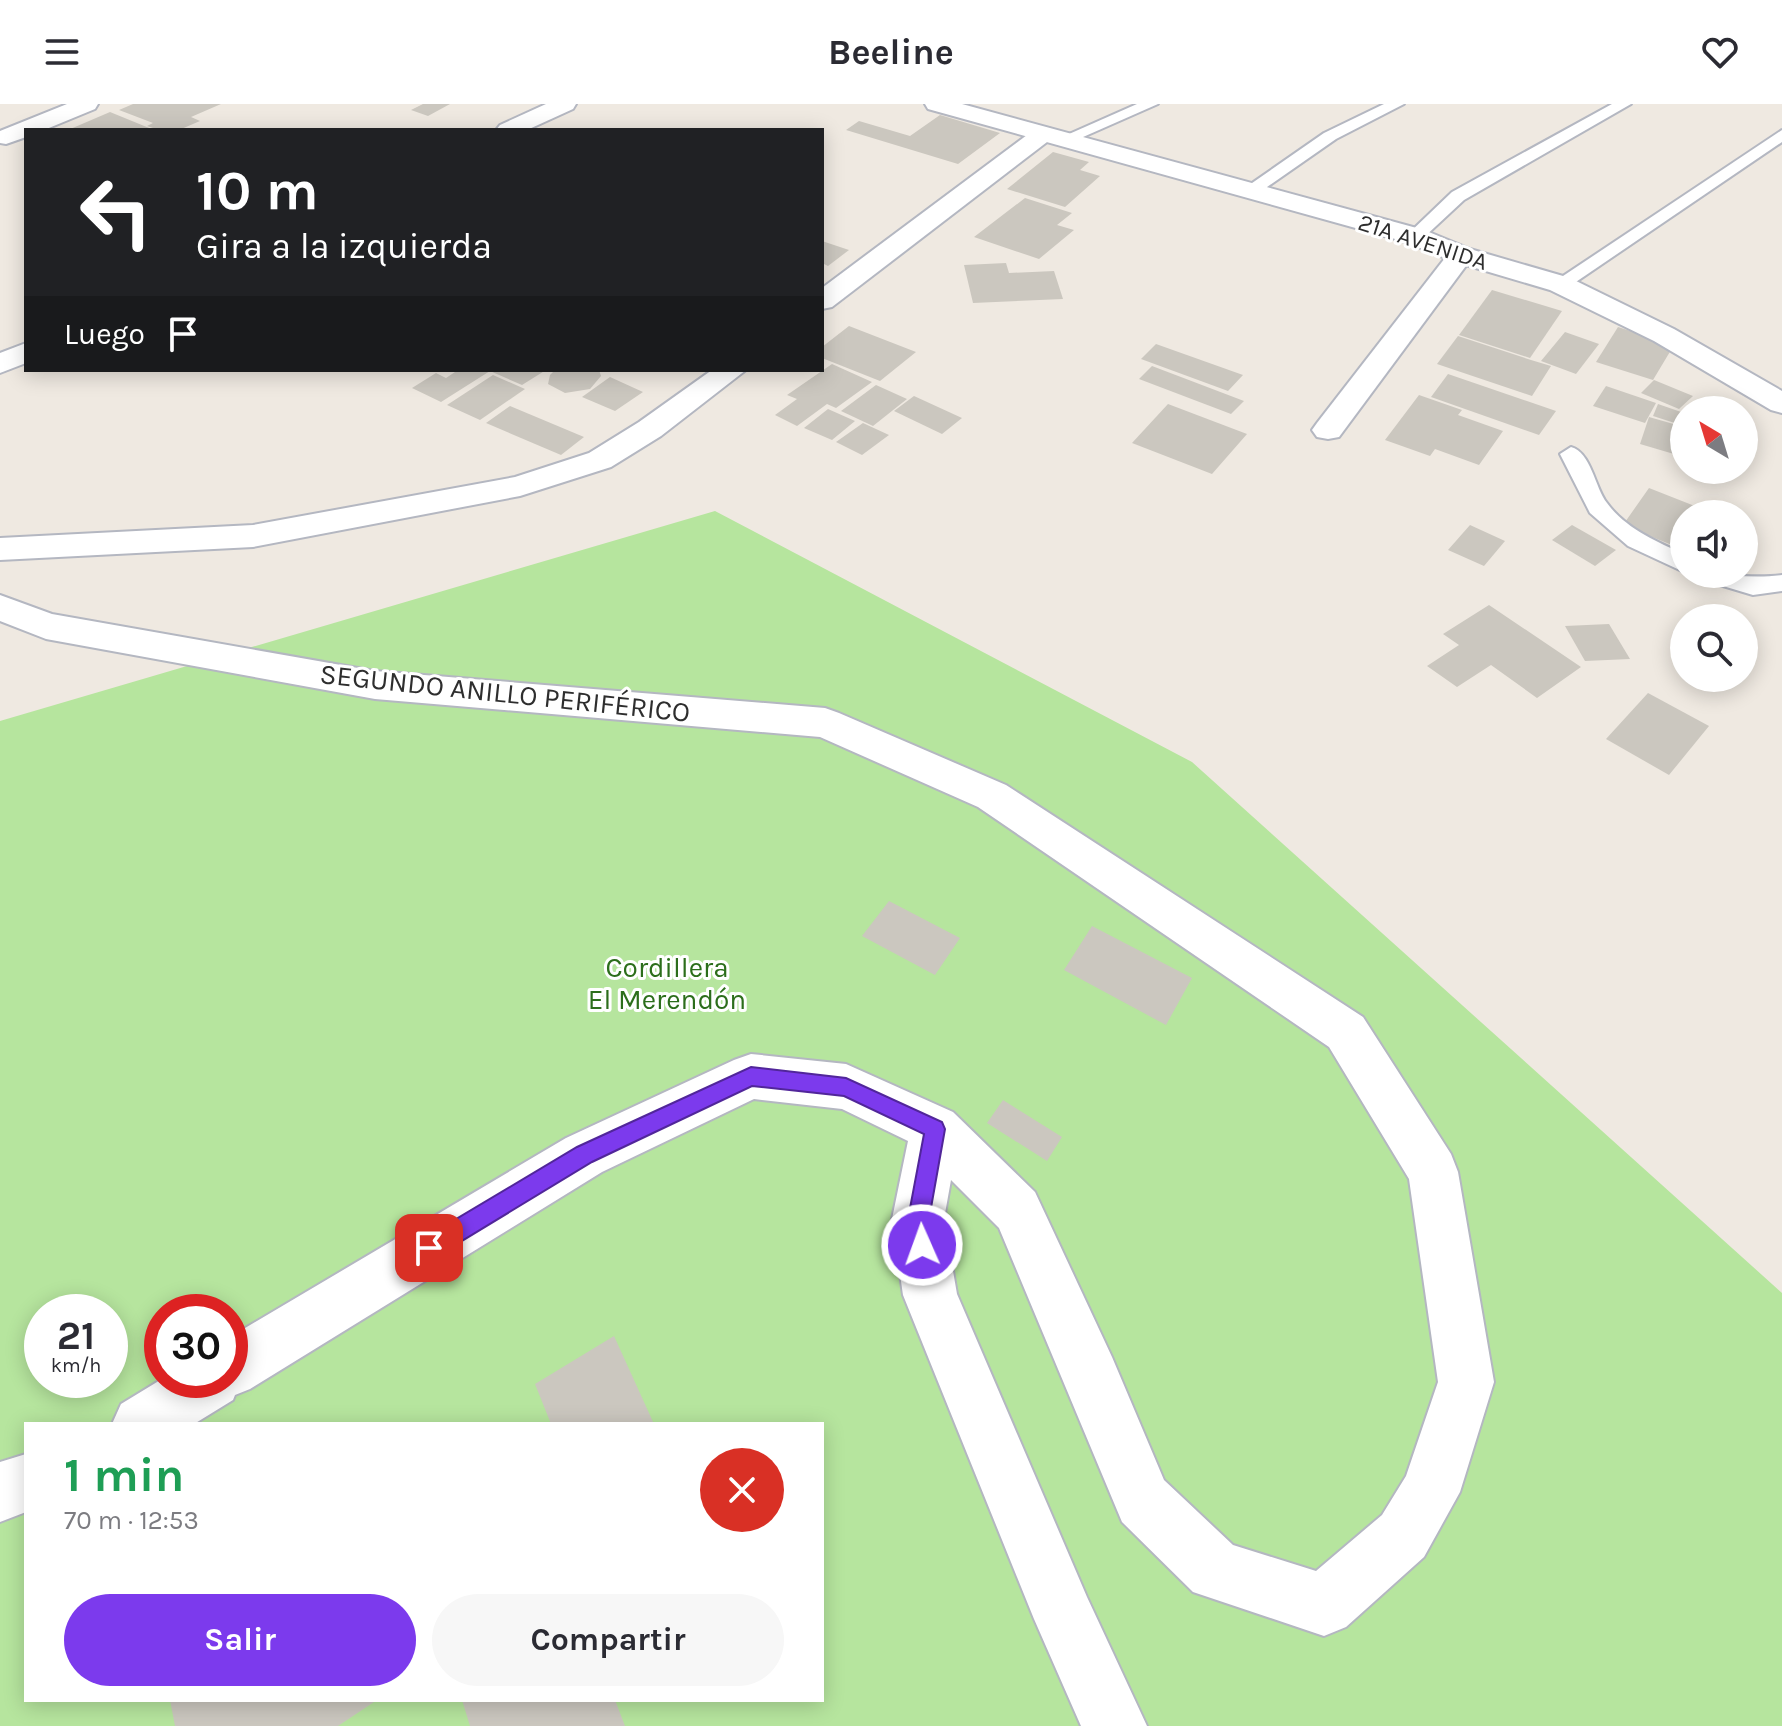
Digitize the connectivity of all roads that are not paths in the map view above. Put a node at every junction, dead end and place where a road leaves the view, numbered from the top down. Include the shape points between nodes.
1 (87, 104) edge
2 (565, 104) edge
3 (936, 104) edge
4 (1150, 104) edge
5 (1396, 104) edge
6 (1623, 104) edge
7 (28, 128) edge
8 (512, 128) edge
9 (24, 130) edge
10 (1782, 135) edge
11 (1055, 136) junction
12 (6, 137) dead end
13 (1251, 190) junction
14 (1415, 236) junction
15 (1461, 255) junction
16 (1560, 284) junction
17 (824, 300) edge
18 (24, 353) edge
19 (0, 364) edge
20 (728, 372) edge
21 (1782, 404) edge
22 (1328, 430) dead end
23 (1571, 454) dead end
24 (0, 549) edge
25 (1670, 557) edge
26 (1782, 583) edge
27 (1758, 586) edge
28 (0, 607) edge
29 (935, 1129) junction
30 (248, 1358) edge
31 (184, 1398) edge
32 (144, 1422) edge
33 (24, 1484) edge
34 (0, 1492) edge
35 (1114, 1726) edge

1 - 7 street
2 - 8 street
3 - 11 street, 21A AVENIDA
4 - 11 lane
5 - 13 lane via 1330,136
6 - 14 lane via 1458,196
9 - 12 street
10 - 16 lane
11 - 13 street, 21A AVENIDA
11 - 17 street
13 - 14 street, 21A AVENIDA
14 - 15 street, 21A AVENIDA
15 - 16 street, 21A AVENIDA
15 - 22 street
16 - 21 street, 21A AVENIDA via 1664,335
18 - 19 street
20 - 24 street via 600,460 520,486 253,536
23 - 25 lane via 1598,508 1636,541
26 - 27 lane
28 - 29 street, SEGUNDO ANILLO PERIFÉRICO via 46,626 375,685 825,723 992,796 1346,1032 1433,1172 1466,1382 1430,1492 1403,1536 1324,1605 1215,1570 1143,1501 1017,1210
29 - 30 street via 846,1087 751,1076 584,1155
29 - 35 street via 918,1219 930,1295
31 - 32 street
33 - 34 street

